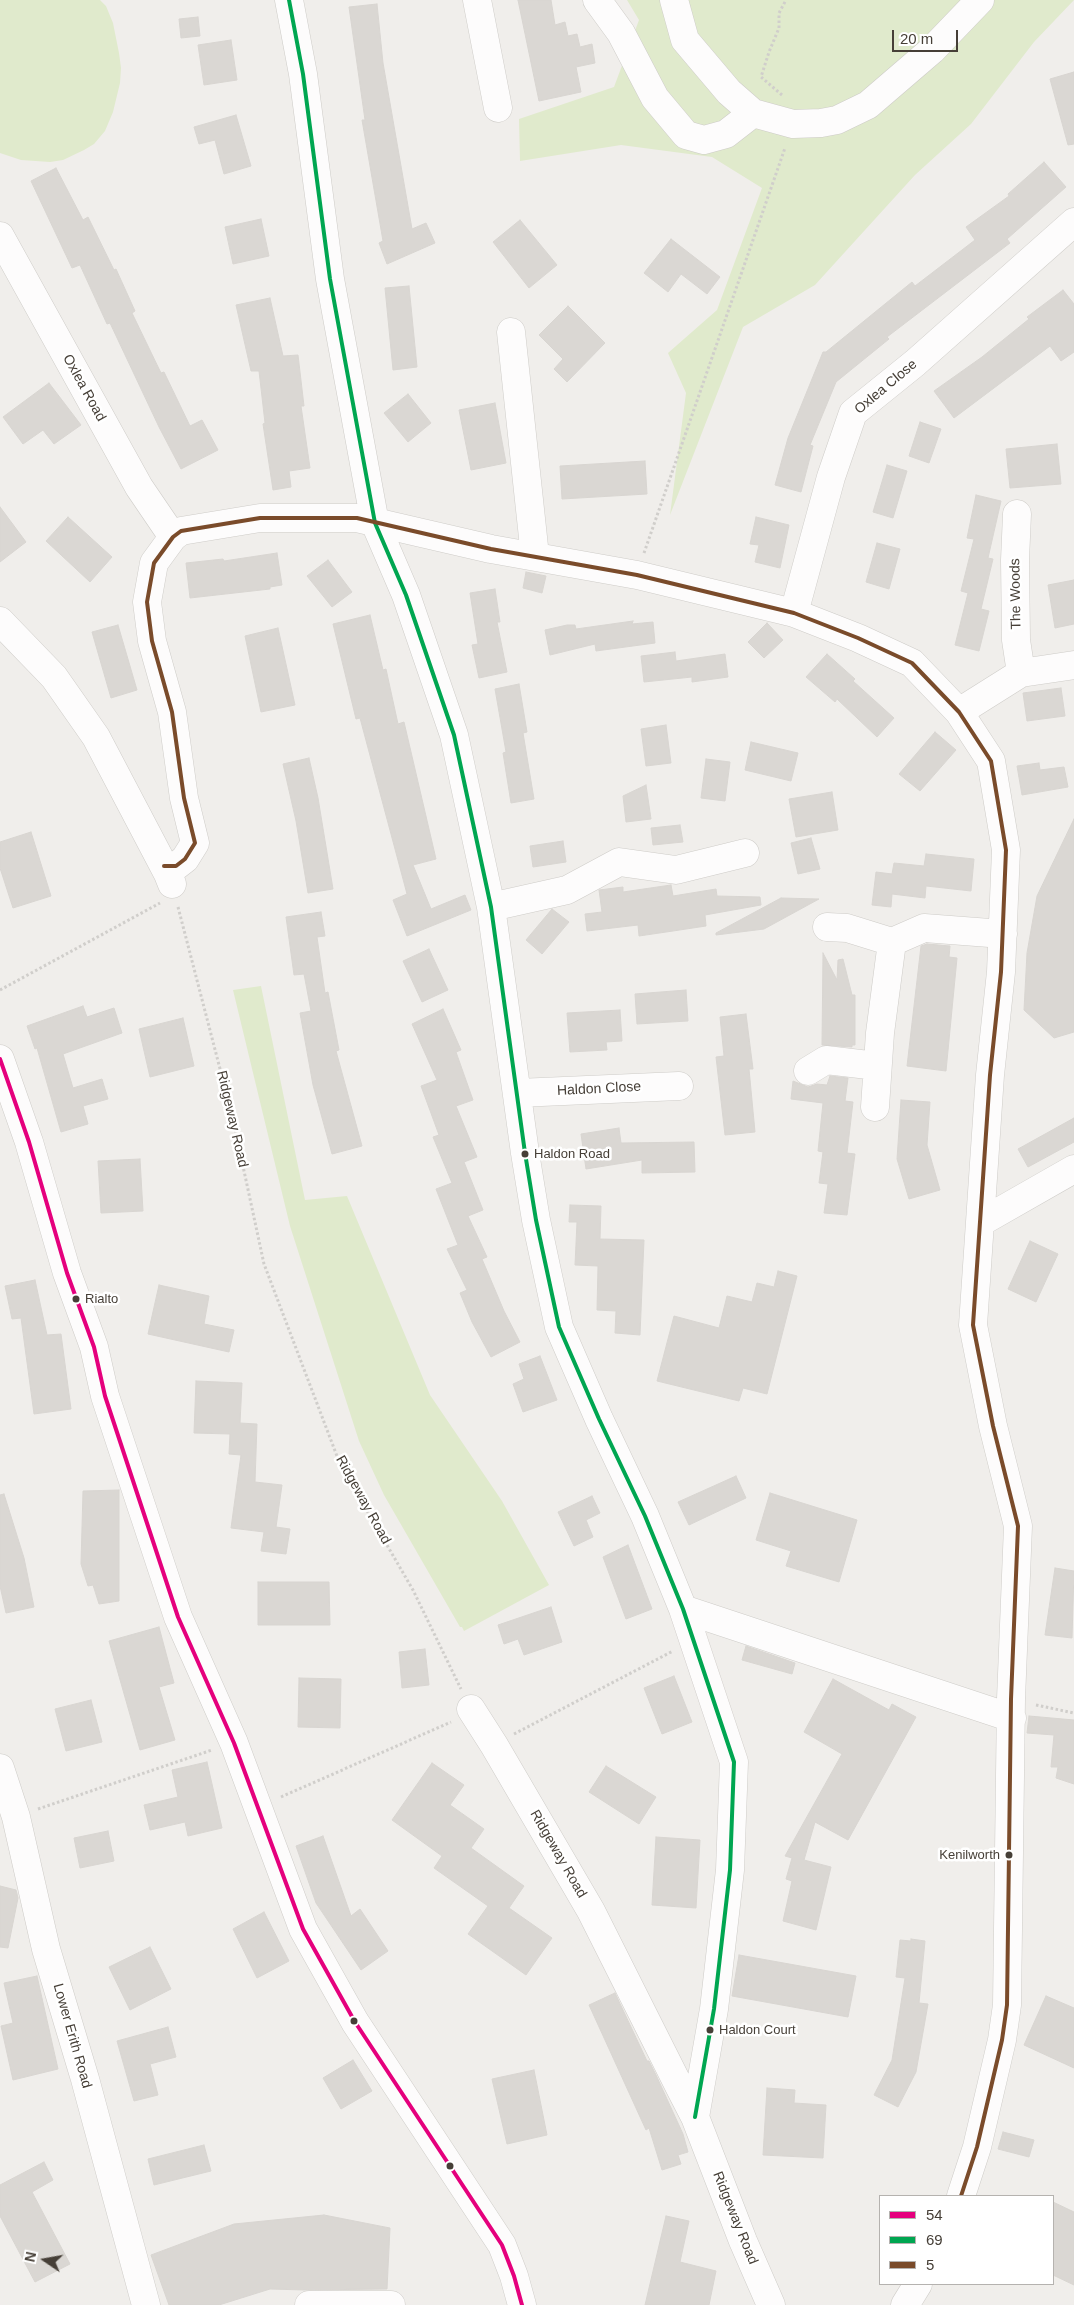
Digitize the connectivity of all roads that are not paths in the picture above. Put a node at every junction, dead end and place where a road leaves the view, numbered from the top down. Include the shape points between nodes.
1 (289, 0) edge
2 (477, 0) edge
3 (597, 0) edge
4 (674, 0) edge
5 (980, 0) edge
6 (498, 108) dead end
7 (753, 113) junction
8 (1074, 222) edge
9 (0, 236) edge
10 (511, 332) dead end
11 (1017, 514) dead end
12 (375, 523) junction
13 (173, 537) junction
14 (535, 556) junction
15 (794, 613) junction
16 (0, 621) edge
17 (1074, 665) edge
18 (1021, 673) junction
19 (959, 712) junction
20 (745, 853) dead end
21 (491, 907) junction
22 (826, 927) dead end
23 (1003, 934) junction
24 (892, 942) junction
25 (0, 1059) edge
26 (877, 1066) junction
27 (808, 1071) dead end
28 (679, 1086) dead end
29 (518, 1093) junction
30 (875, 1106) dead end
31 (1074, 1169) edge
32 (981, 1222) junction
33 (684, 1609) junction
34 (1012, 1709) junction
35 (470, 1710) road end
36 (0, 1768) edge
37 (694, 2117) junction
38 (961, 2195) edge
39 (917, 2285) edge
40 (146, 2305) edge
41 (309, 2305) edge
42 (391, 2305) edge
43 (522, 2305) edge
44 (771, 2305) edge
45 (904, 2305) edge

1 - 12 street via 303,74 330,279
2 - 6 street
3 - 7 street via 621,33 655,98 686,135 704,140 726,134
4 - 7 street via 685,40 729,92
5 - 7 street via 932,50 868,105 837,120 821,123 791,112
8 - 15 street, Oxlea Close via 916,363 853,413 831,477
9 - 13 street, Oxlea Road via 139,487
10 - 14 street
11 - 18 street, The Woods via 1016,640
12 - 13 street via 357,518 260,518 181,531
12 - 14 street
12 - 21 street via 406,595 454,735
13 - 16 street via 154,563 148,602 152,641 172,712 184,798 195,843 176,866 170,882 96,737 54,676
14 - 15 street via 637,575
15 - 19 street via 912,663
17 - 18 street
18 - 19 street
19 - 23 street via 991,762 1006,850
20 - 21 street via 676,870 619,862 567,890
21 - 29 street
22 - 24 street via 846,928
23 - 24 street via 924,928
23 - 32 street
24 - 26 street
25 - 43 street via 178,1617 234,1743 303,1928 355,2022 502,2245
26 - 27 street via 826,1060
26 - 30 street
28 - 29 street, Haldon Close
29 - 33 street via 536,1220 559,1326
31 - 32 street
32 - 34 street via 973,1325 993,1426 1018,1526
33 - 34 street
33 - 37 street via 734,1762 730,1870 714,2009
34 - 38 street via 1007,2005 977,2147
35 - 37 street, Ridgeway Road via 494,1745 591,1911
36 - 40 street, Lower Erith Road via 16,1817 46,1949
37 - 44 street, Ridgeway Road
39 - 45 street
41 - 42 street

